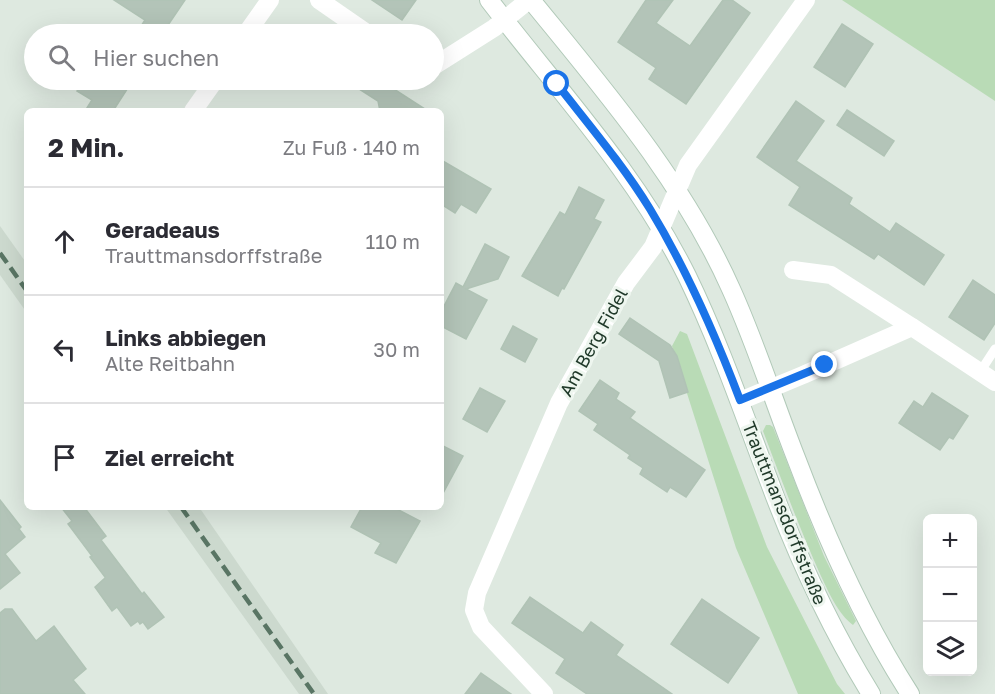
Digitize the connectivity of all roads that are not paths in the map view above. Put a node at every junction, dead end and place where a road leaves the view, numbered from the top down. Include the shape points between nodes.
1 (270, 0) edge
2 (319, 0) edge
3 (489, 0) edge
4 (530, 0) edge
5 (806, 0) edge
6 (504, 20) junction
7 (253, 24) edge
8 (354, 24) edge
9 (444, 59) edge
10 (208, 90) edge
11 (195, 108) edge
12 (677, 189) junction
13 (661, 228) junction
14 (793, 270) dead end
15 (912, 327) junction
16 (995, 349) edge
17 (988, 377) edge
18 (770, 388) junction
19 (740, 400) junction
20 (544, 694) edge
21 (871, 694) edge
22 (910, 694) edge

1 - 7 street
2 - 8 street
3 - 6 street, Trauttmansdorffstraße
4 - 6 street
4 - 12 street, Trauttmansdorffstraße
5 - 12 street, Am Berg Fidel via 688,165
6 - 9 street
6 - 13 street, Trauttmansdorffstraße via 590,124
10 - 11 street
12 - 13 street, Am Berg Fidel
12 - 18 street, Trauttmansdorffstraße via 731,288
13 - 19 street, Trauttmansdorffstraße via 700,303
13 - 20 street, Am Berg Fidel via 559,403 477,593 474,610 481,627
14 - 15 street via 831,275
15 - 17 street
15 - 18 street
16 - 17 lane
18 - 19 street
18 - 22 street, Trauttmansdorffstraße via 830,542 864,614
19 - 21 street, Trauttmansdorffstraße via 792,539 820,601

